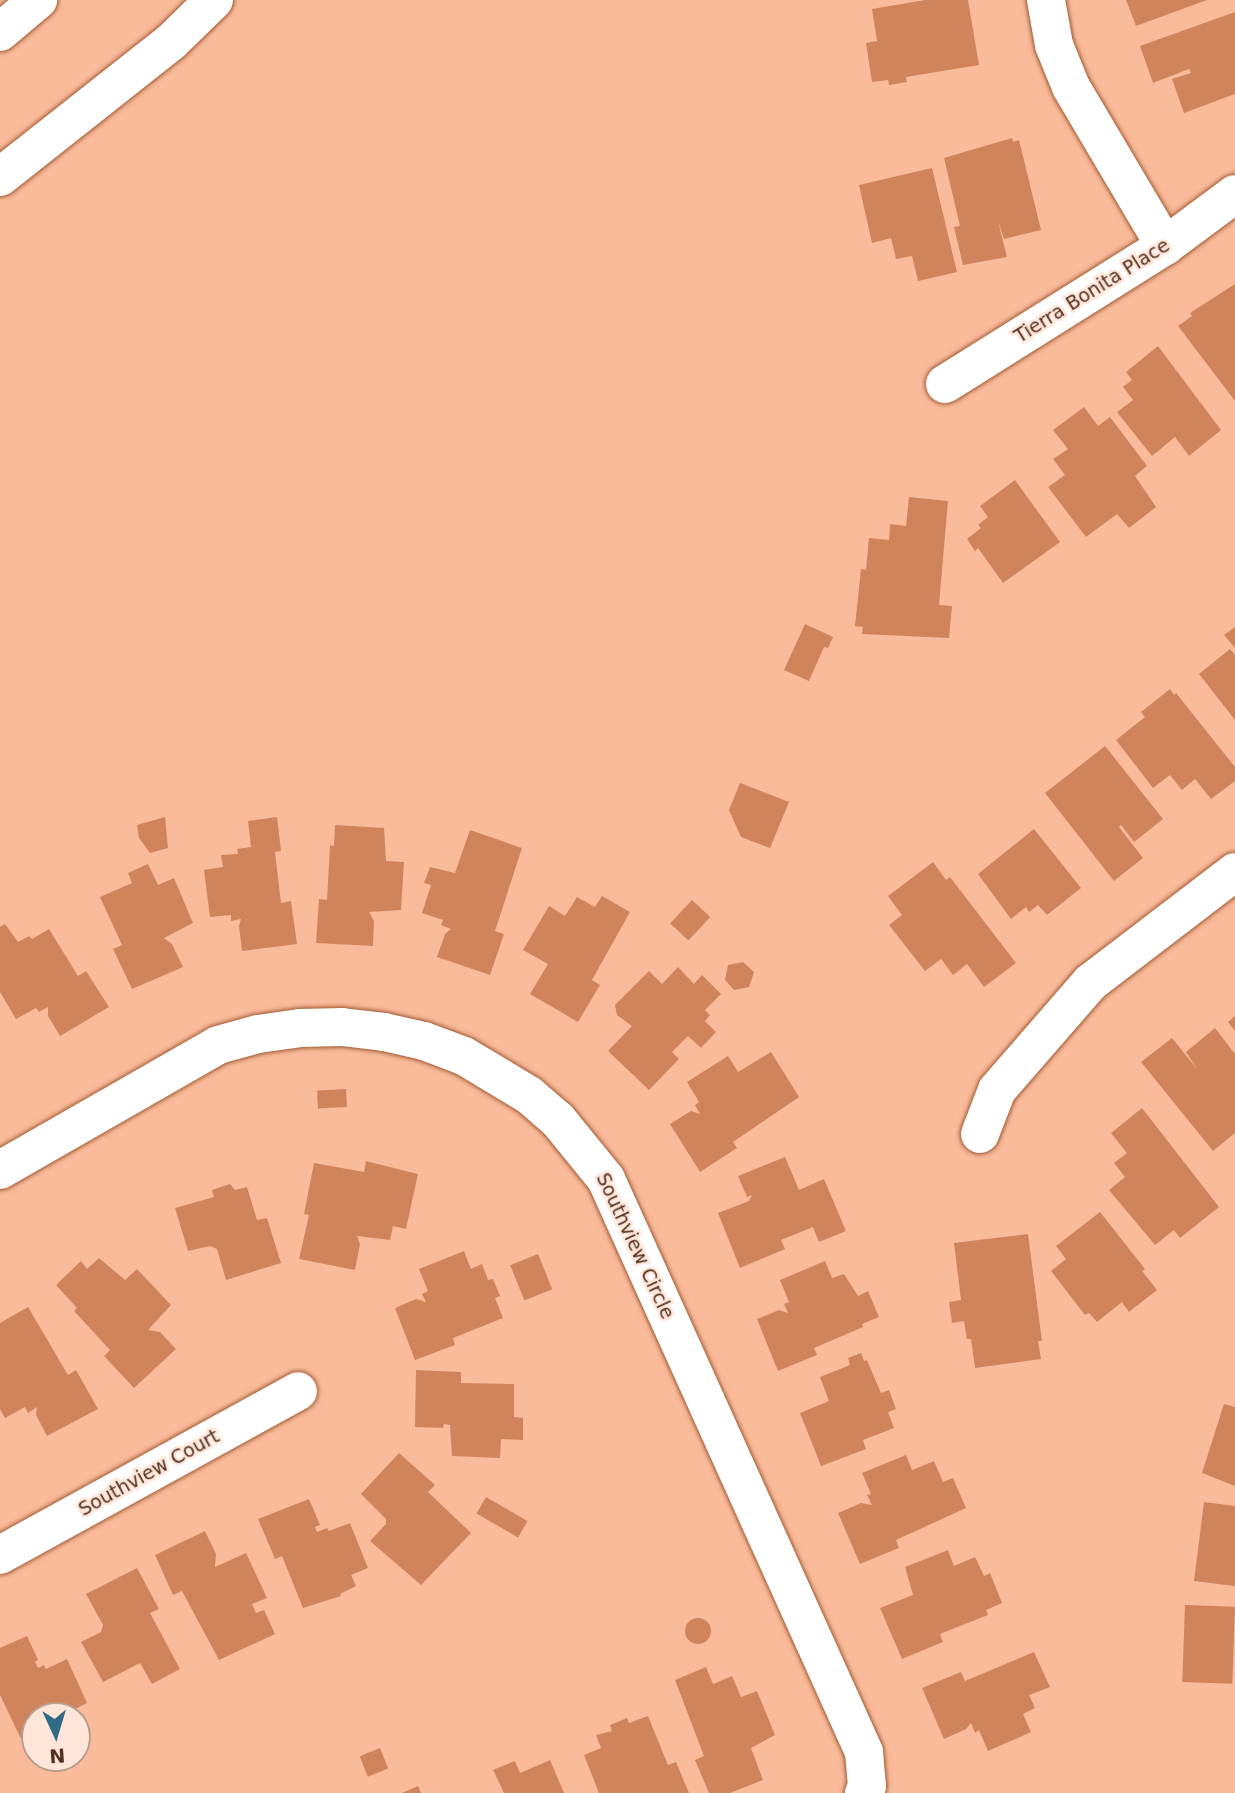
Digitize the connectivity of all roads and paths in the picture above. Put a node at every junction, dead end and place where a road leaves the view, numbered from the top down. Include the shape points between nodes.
1 (38, 0) edge
2 (214, 0) edge
3 (1046, 0) edge
4 (0, 32) edge
5 (0, 177) edge
6 (1235, 194) edge
7 (1165, 246) junction
8 (945, 384) dead end
9 (1235, 873) edge
10 (980, 1134) dead end
11 (0, 1170) edge
12 (298, 1391) dead end
13 (0, 1555) edge
14 (864, 1793) edge

1 - 4 street
2 - 5 street via 171,42
3 - 7 street via 1054,45 1071,87
6 - 7 street, Tierra Bonita Place
7 - 8 street, Tierra Bonita Place
9 - 10 street via 1091,982 997,1090
11 - 14 street, Southview Circle via 218,1045 300,1028 363,1029 424,1041 464,1056 530,1095 558,1120 606,1179 864,1752
12 - 13 street, Southview Court

